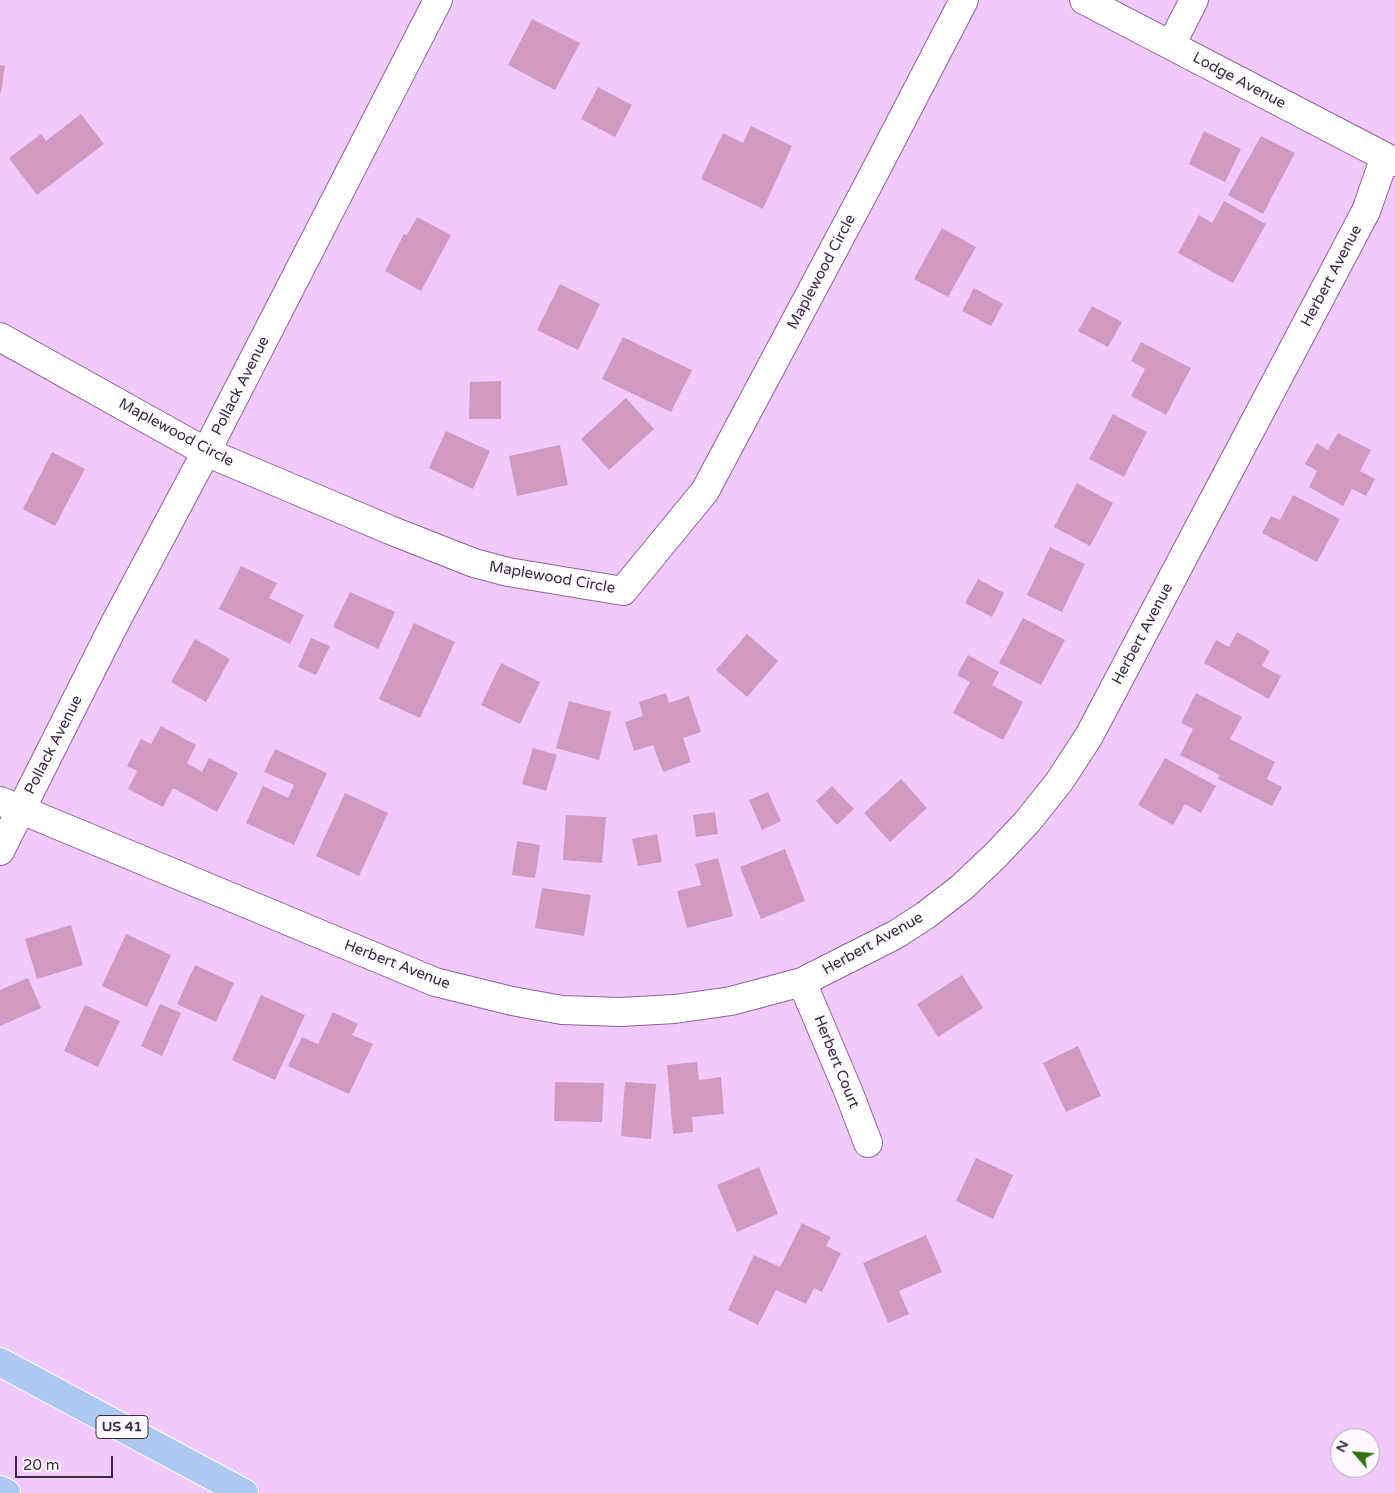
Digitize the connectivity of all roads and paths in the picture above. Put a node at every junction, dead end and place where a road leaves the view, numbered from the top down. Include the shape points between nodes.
1 (438, 0) edge
2 (964, 0) edge
3 (1084, 0) edge
4 (1194, 0) edge
5 (1170, 45) junction
6 (1390, 160) edge
7 (0, 336) edge
8 (206, 452) junction
9 (11, 806) edge
10 (0, 851) edge
11 (802, 982) junction
12 (868, 1143) dead end
13 (0, 1362) edge
14 (0, 1490) edge
15 (6, 1493) edge
16 (244, 1493) edge

1 - 8 street, Pollack Avenue
2 - 8 street, Maplewood Circle via 705,491 623,591 508,572 474,563
3 - 5 street, Lodge Avenue
4 - 5 street
5 - 6 street, Lodge Avenue
6 - 11 street, Herbert Avenue via 1089,736 1059,782 996,856 926,915 895,935
7 - 8 street, Maplewood Circle
8 - 9 street, Pollack Avenue via 114,625
9 - 10 street, Pollack Avenue
9 - 11 street, Herbert Avenue via 435,982 512,1001 562,1010 620,1012 675,1009 731,1001
11 - 12 street, Herbert Court
13 - 16 highway, US 41
14 - 15 highway

